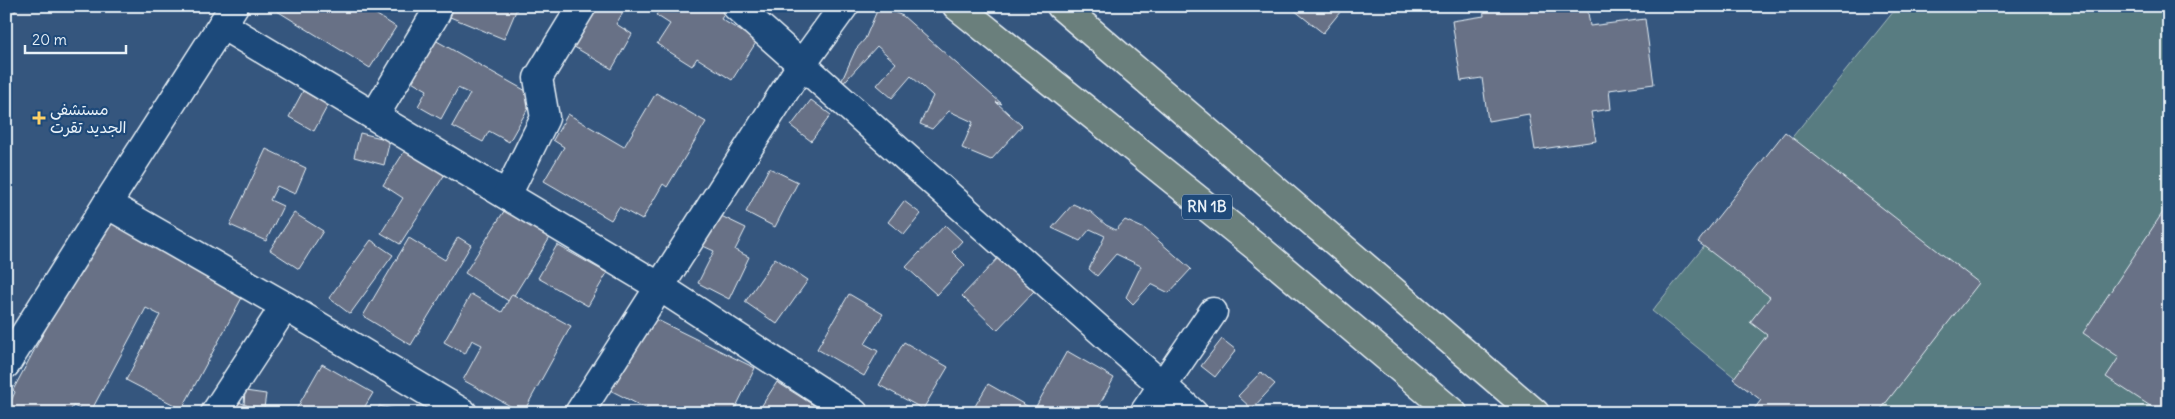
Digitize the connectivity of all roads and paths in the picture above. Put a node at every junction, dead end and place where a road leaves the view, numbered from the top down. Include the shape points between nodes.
1 (435, 6) edge
2 (582, 6) edge
3 (736, 6) edge
4 (844, 6) edge
5 (957, 6) edge
6 (1061, 6) edge
7 (228, 16) edge
8 (802, 64) junction
9 (376, 115) junction
10 (507, 195) junction
11 (107, 204) junction
12 (660, 287) junction
13 (285, 306) junction
14 (1213, 312) dead end
15 (6, 364) edge
16 (1162, 385) junction
17 (215, 413) edge
18 (463, 413) edge
19 (579, 413) edge
20 (854, 413) edge
21 (1144, 413) edge
22 (1194, 413) edge
23 (1453, 413) edge
24 (1535, 413) edge

1 - 9 street via 436,13
2 - 10 street via 538,78 545,118
3 - 8 street
4 - 8 street
5 - 23 main road, RN 1B via 1258,248
6 - 24 main road
7 - 9 street
7 - 11 street
8 - 12 street
8 - 16 street
9 - 10 street
10 - 12 street
11 - 13 street
11 - 15 street
12 - 19 street
12 - 20 street
13 - 17 street
13 - 18 street
14 - 16 street
16 - 21 street
16 - 22 street

